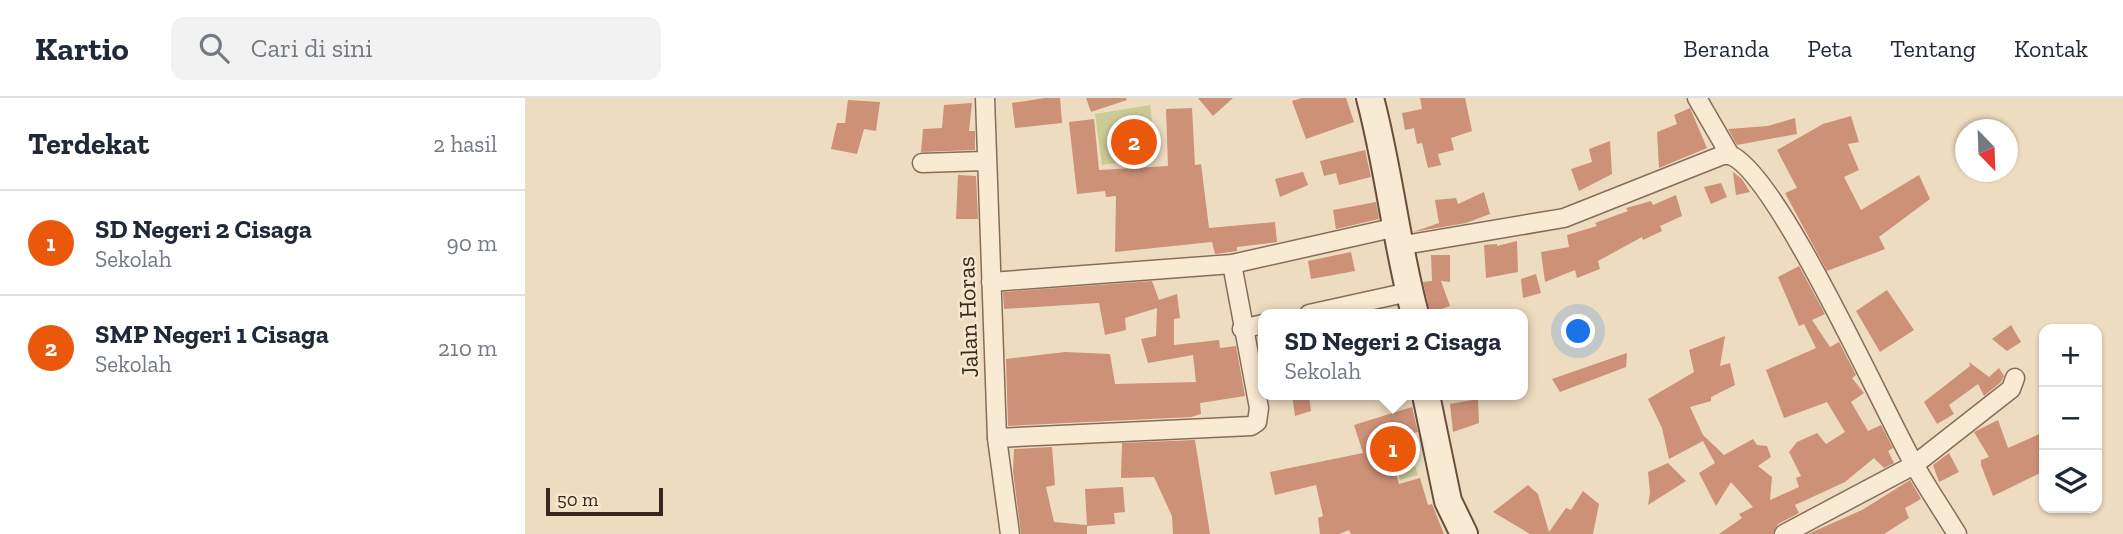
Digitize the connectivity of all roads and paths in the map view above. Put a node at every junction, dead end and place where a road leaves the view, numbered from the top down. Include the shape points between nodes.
1 (985, 98) edge
2 (1370, 98) edge
3 (1697, 98) edge
4 (1730, 155) junction
5 (985, 161) junction
6 (922, 163) dead end
7 (1398, 237) junction
8 (1232, 264) junction
9 (991, 282) junction
10 (1412, 303) edge
11 (1356, 309) edge
12 (1258, 325) edge
13 (1242, 329) junction
14 (2015, 378) dead end
15 (1427, 400) edge
16 (997, 438) junction
17 (1914, 465) junction
18 (1010, 534) edge
19 (1464, 534) edge
20 (1784, 534) edge
21 (1957, 534) edge

1 - 5 street, Jalan Horas
2 - 7 main road
3 - 4 street
4 - 7 street via 1564,218
4 - 17 street via 1758,181 1818,278
5 - 6 street
5 - 9 street, Jalan Horas
7 - 8 street
7 - 10 main road
8 - 9 street
8 - 13 street
9 - 16 street, Jalan Horas
10 - 11 street
12 - 13 street
13 - 16 street via 1260,416 1251,426
14 - 17 street via 2011,389
15 - 19 main road via 1448,501
16 - 18 street, Jalan Horas
17 - 20 street
17 - 21 street

